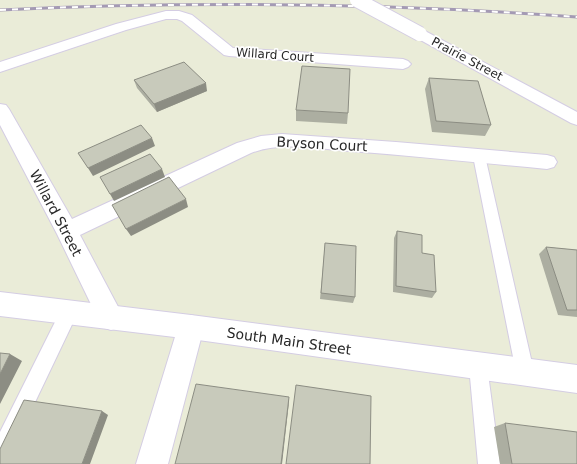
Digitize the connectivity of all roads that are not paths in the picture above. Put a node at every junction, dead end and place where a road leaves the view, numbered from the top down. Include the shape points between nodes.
1 (357, 0) edge
2 (403, 64) dead end
3 (0, 67) edge
4 (0, 109) edge
5 (577, 119) edge
6 (479, 156) junction
7 (547, 162) dead end
8 (67, 231) junction
9 (0, 304) edge
10 (69, 312) junction
11 (111, 318) junction
12 (190, 328) junction
13 (478, 366) junction
14 (525, 372) junction
15 (577, 379) edge
16 (0, 454) edge
17 (152, 464) edge
18 (489, 464) edge

1 - 5 street, Prairie Street, bridge
2 - 3 street, Willard Court via 229,52 187,18 166,15 121,27
4 - 8 street, Willard Street
6 - 7 street, Bryson Court
6 - 8 street, Bryson Court via 282,140 261,142
6 - 14 lane
8 - 11 street, Willard Street
9 - 10 street, South Main Street
10 - 11 street, South Main Street
10 - 16 lane
11 - 12 street, South Main Street
12 - 13 street, South Main Street
12 - 17 street
13 - 14 street, South Main Street
13 - 18 lane
14 - 15 street, South Main Street

